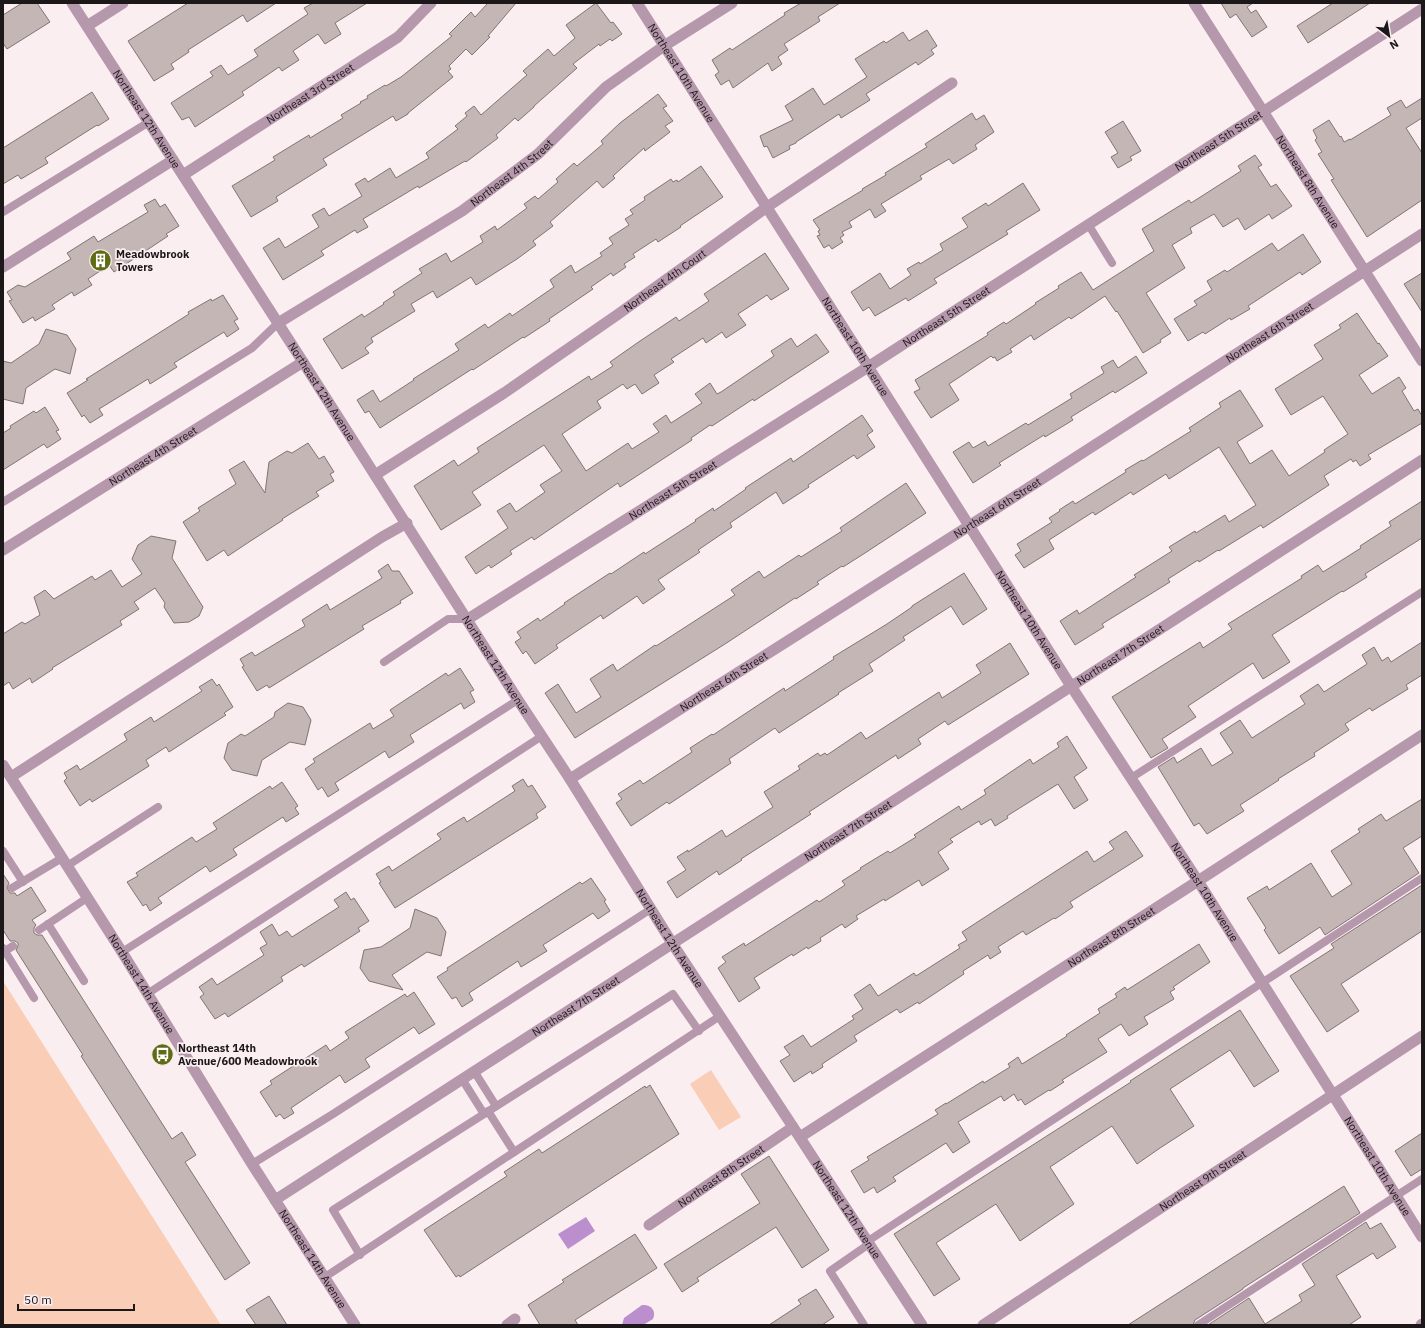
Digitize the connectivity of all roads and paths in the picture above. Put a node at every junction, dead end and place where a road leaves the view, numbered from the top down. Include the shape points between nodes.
1 (72, 3) edge
2 (123, 3) edge
3 (431, 3) edge
4 (637, 3) edge
5 (732, 3) edge
6 (1194, 3) edge
7 (1422, 9) edge
8 (87, 26) junction
9 (664, 46) junction
10 (952, 83) dead end
11 (1262, 112) junction
12 (149, 122) junction
13 (173, 160) junction
14 (183, 175) junction
15 (767, 207) junction
16 (3, 212) edge
17 (1088, 224) junction
18 (1422, 234) edge
19 (1112, 263) dead end
20 (3, 267) edge
21 (1365, 271) junction
22 (278, 323) junction
23 (1422, 361) edge
24 (303, 362) junction
25 (868, 367) junction
26 (1422, 460) edge
27 (375, 475) junction
28 (3, 502) edge
29 (406, 523) junction
30 (969, 526) junction
31 (3, 550) edge
32 (1422, 592) edge
33 (468, 619) junction
34 (384, 662) dead end
35 (1071, 686) junction
36 (518, 700) junction
37 (1422, 735) edge
38 (542, 736) junction
39 (3, 765) edge
40 (11, 777) junction
41 (570, 778) junction
42 (1131, 778) junction
43 (158, 807) dead end
44 (3, 850) edge
45 (64, 862) junction
46 (1422, 878) edge
47 (23, 882) junction
48 (1198, 882) junction
49 (12, 888) dead end
50 (87, 898) junction
51 (651, 909) junction
52 (48, 924) junction
53 (39, 930) dead end
54 (672, 943) junction
55 (13, 946) dead end
56 (4, 950) edge
57 (122, 952) junction
58 (84, 981) dead end
59 (1262, 982) junction
60 (147, 994) junction
61 (34, 998) dead end
62 (720, 1016) junction
63 (699, 1031) junction
64 (1422, 1036) edge
65 (474, 1072) junction
66 (462, 1079) junction
67 (1332, 1095) junction
68 (496, 1106) junction
69 (486, 1112) junction
70 (793, 1127) junction
71 (800, 1137) junction
72 (514, 1152) junction
73 (252, 1164) junction
74 (1422, 1179) edge
75 (1396, 1196) junction
76 (275, 1200) junction
77 (649, 1225) dead end
78 (1422, 1236) edge
79 (868, 1243) junction
80 (360, 1255) junction
81 (325, 1277) junction
82 (355, 1325) edge
83 (864, 1325) edge
84 (922, 1325) edge
85 (983, 1325) edge
86 (1198, 1325) edge

1 - 8 street, Northeast 12th Avenue
2 - 8 street
3 - 14 street, Northeast 3rd Street via 398,37
4 - 9 street, Northeast 10th Avenue
5 - 9 street, Northeast 4th Street
6 - 11 street, Northeast 8th Avenue
7 - 11 street, Northeast 5th Street
8 - 12 street, Northeast 12th Avenue
9 - 15 street, Northeast 10th Avenue
9 - 22 street, Northeast 4th Street via 606,87 538,154 462,211
10 - 15 street, Northeast 4th Court
11 - 17 street, Northeast 5th Street
11 - 21 street, Northeast 8th Avenue
12 - 13 street, Northeast 12th Avenue
12 - 16 lane
13 - 14 street, Northeast 12th Avenue
13 - 20 street
14 - 22 street, Northeast 12th Avenue
15 - 25 street, Northeast 10th Avenue
15 - 27 street, Northeast 4th Court via 504,393
17 - 19 lane
17 - 25 street, Northeast 5th Street
18 - 21 street, Northeast 6th Street
21 - 23 street, Northeast 8th Avenue
21 - 30 street, Northeast 6th Street
22 - 24 street, Northeast 12th Avenue
22 - 28 lane via 252,348
24 - 27 street, Northeast 12th Avenue
24 - 31 street, Northeast 4th Street
25 - 30 street, Northeast 10th Avenue
25 - 33 street, Northeast 5th Street
26 - 35 street, Northeast 7th Street
27 - 29 street, Northeast 12th Avenue
29 - 33 street, Northeast 12th Avenue
29 - 40 street via 382,536
30 - 35 street, Northeast 10th Avenue
30 - 41 street, Northeast 6th Street
32 - 42 lane
33 - 34 lane via 448,619
33 - 36 street, Northeast 12th Avenue
35 - 42 street, Northeast 10th Avenue
35 - 54 street, Northeast 7th Street
36 - 38 street, Northeast 12th Avenue
36 - 57 lane
37 - 48 street, Northeast 8th Street
38 - 41 street, Northeast 12th Avenue
38 - 60 lane
39 - 40 street, Northeast 14th Avenue
40 - 45 street, Northeast 14th Avenue
41 - 51 street, Northeast 12th Avenue
42 - 48 street, Northeast 10th Avenue
43 - 45 lane
44 - 47 lane
45 - 47 lane
45 - 50 street, Northeast 14th Avenue
46 - 59 lane
47 - 49 lane
48 - 59 street, Northeast 10th Avenue
48 - 71 street, Northeast 8th Street
50 - 52 lane
50 - 57 street, Northeast 14th Avenue
51 - 54 street, Northeast 12th Avenue
51 - 73 lane
52 - 53 lane
52 - 58 lane
54 - 62 street, Northeast 12th Avenue
54 - 65 street, Northeast 7th Street
55 - 56 lane
56 - 61 lane
57 - 60 street, Northeast 14th Avenue
59 - 67 street, Northeast 10th Avenue
59 - 79 lane
60 - 73 street, Northeast 14th Avenue
62 - 63 lane
62 - 70 street, Northeast 12th Avenue
63 - 68 lane via 672,994
63 - 72 lane
64 - 67 street, Northeast 9th Street
65 - 66 street, Northeast 7th Street
65 - 68 lane
66 - 69 lane
66 - 76 street, Northeast 7th Street
67 - 75 street, Northeast 10th Avenue
67 - 85 street, Northeast 9th Street
68 - 69 lane
69 - 72 lane
69 - 80 lane via 333,1210
70 - 71 street, Northeast 12th Avenue
70 - 77 street, Northeast 8th Street
71 - 79 street, Northeast 12th Avenue
72 - 80 lane
73 - 76 street, Northeast 14th Avenue
74 - 75 lane
75 - 78 street, Northeast 10th Avenue
75 - 86 lane
76 - 81 street, Northeast 14th Avenue
79 - 83 lane via 830,1271
79 - 84 street, Northeast 12th Avenue
80 - 81 lane
81 - 82 street, Northeast 14th Avenue

